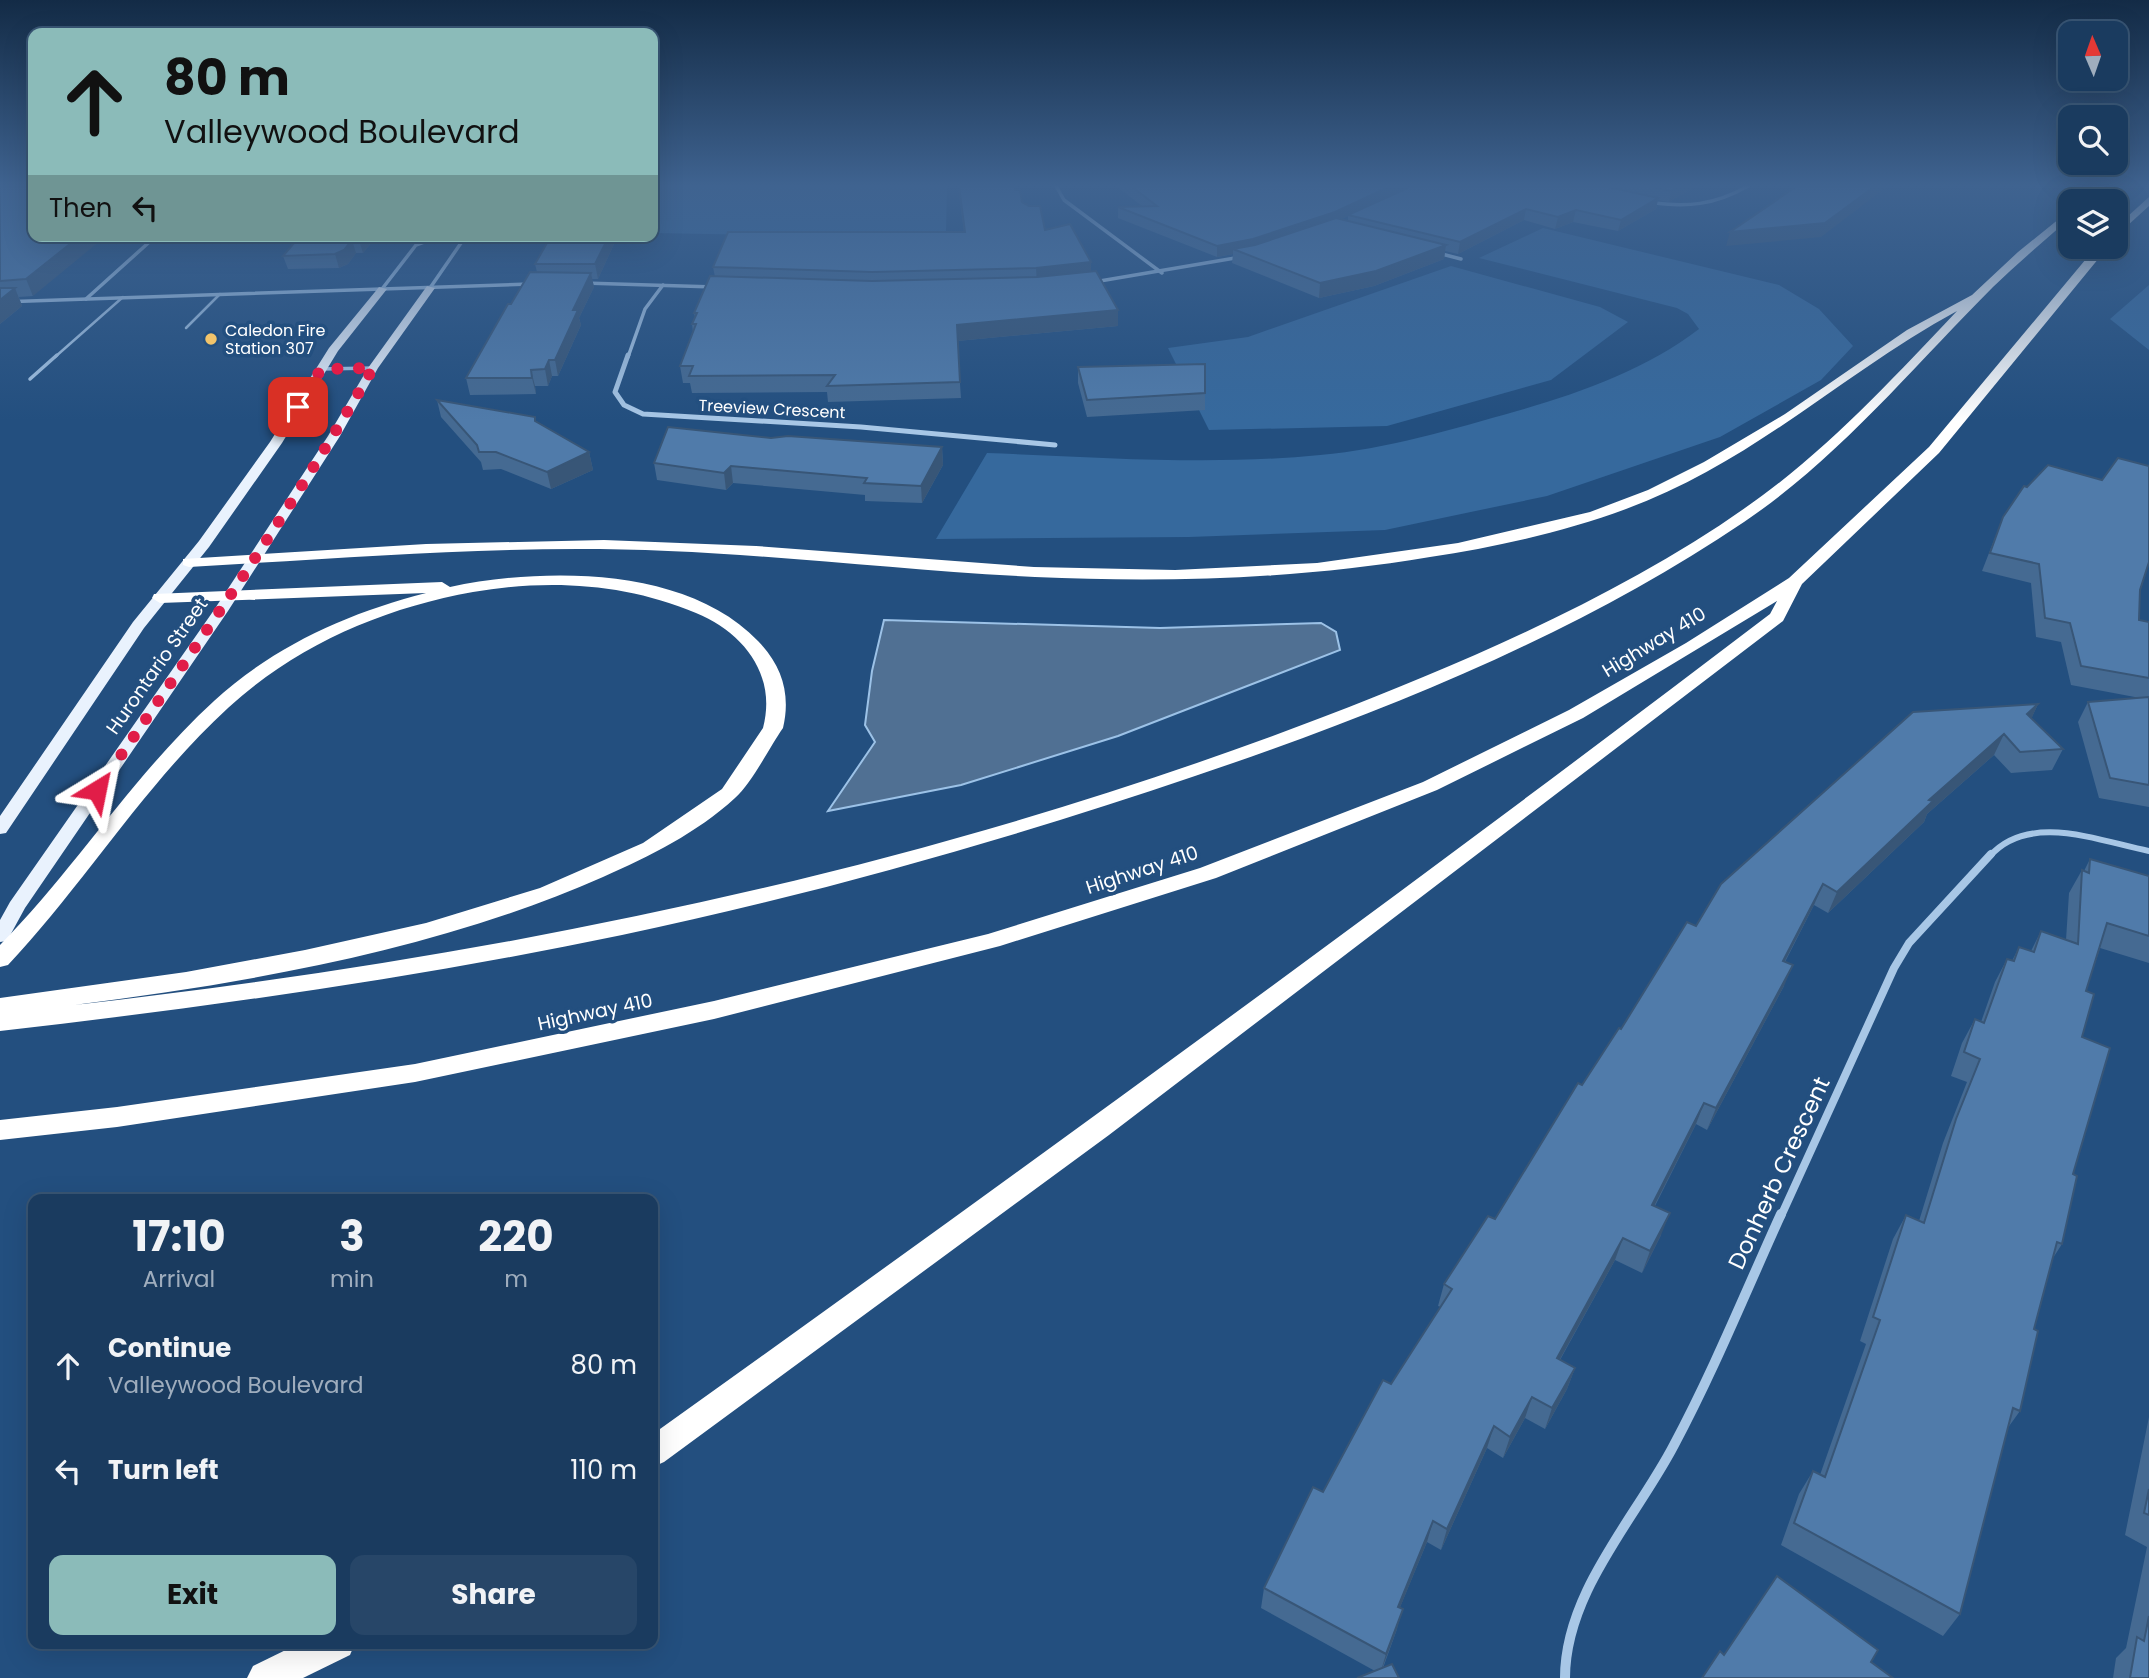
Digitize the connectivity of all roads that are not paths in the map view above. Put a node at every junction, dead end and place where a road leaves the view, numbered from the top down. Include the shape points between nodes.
1 (125, 264) edge
2 (401, 264) edge
3 (446, 264) edge
4 (1152, 264) edge
5 (1203, 264) edge
6 (2013, 264) edge
7 (2088, 264) edge
8 (1162, 272) junction
9 (572, 282) edge
10 (1084, 283) edge
11 (535, 284) edge
12 (663, 285) junction
13 (725, 287) edge
14 (430, 288) junction
15 (382, 289) junction
16 (220, 295) junction
17 (1977, 296) junction
18 (122, 298) junction
19 (86, 299) junction
20 (0, 302) edge
21 (186, 328) dead end
22 (373, 368) junction
23 (321, 369) junction
24 (30, 379) dead end
25 (1055, 445) dead end
26 (254, 559) junction
27 (189, 562) junction
28 (1796, 582) junction
29 (489, 584) junction
30 (230, 596) junction
31 (160, 598) junction
32 (0, 830) edge
33 (2149, 851) edge
34 (0, 936) edge
35 (0, 959) edge
36 (0, 1006) edge
37 (0, 1022) edge
38 (0, 1130) edge
39 (658, 1448) edge
40 (325, 1649) edge
41 (265, 1678) edge
42 (1565, 1678) edge

1 - 19 street
2 - 15 street
3 - 14 street
4 - 8 street
5 - 8 street
6 - 17 highway
7 - 28 highway, Highway 410 via 1934,450
8 - 10 street
9 - 12 street
11 - 14 street
12 - 13 street
12 - 25 street, Treeview Crescent via 645,309 615,392 630,410 667,417 724,416
14 - 15 street
14 - 22 main road, Hurontario Street
15 - 16 street
15 - 23 main road, Hurontario Street
16 - 18 street
16 - 21 lane
17 - 26 highway via 1936,315 1720,461 1666,486 1598,514 1416,555 1272,571 1168,573 1038,572 656,546
17 - 37 highway via 1844,435 1738,520 1622,587 1487,655 1316,727 1091,808 760,899 307,985
18 - 19 street
18 - 24 lane
19 - 20 street
22 - 23 lane
22 - 26 main road, Hurontario Street
23 - 27 main road, Hurontario Street via 276,443
26 - 27 highway
26 - 30 main road, Hurontario Street
27 - 31 main road, Hurontario Street
28 - 38 highway, Highway 410 via 1576,714 1430,786 1208,873 1004,937 714,1010 415,1073
28 - 39 highway via 1777,617 1617,740 1100,1128
29 - 30 highway
29 - 35 highway via 391,608 339,628 292,651 222,702 134,796 50,906
29 - 36 highway via 566,582 641,589 685,600 739,628 769,664 777,691 774,727 756,761 720,803 648,850 598,874 472,919 152,988
30 - 31 highway
30 - 34 main road, Hurontario Street
31 - 32 main road, Hurontario Street
33 - 42 street, Donherb Crescent via 2064,834 2027,832 2003,841 1909,943 1687,1420 1586,1599 1563,1667
40 - 41 highway

